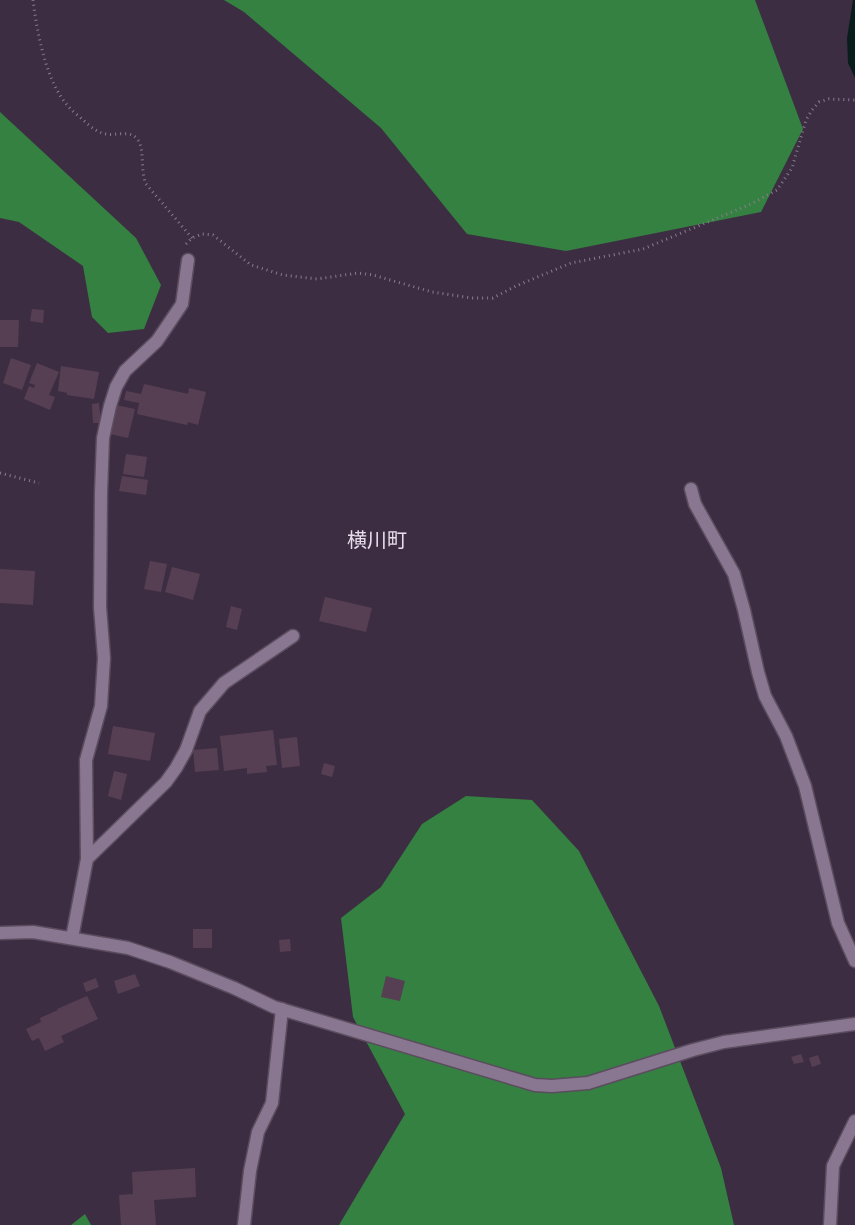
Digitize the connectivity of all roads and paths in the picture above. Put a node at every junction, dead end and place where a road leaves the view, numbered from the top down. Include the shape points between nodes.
1 (33, 0) edge
2 (855, 100) edge
3 (192, 238) junction
4 (188, 260) joint
5 (0, 474) edge
6 (39, 483) dead end
7 (691, 489) dead end
8 (292, 636) dead end
9 (87, 859) junction
10 (0, 933) edge
11 (72, 938) junction
12 (855, 961) edge
13 (282, 1009) junction
14 (855, 1024) edge
15 (855, 1121) edge
16 (244, 1225) edge
17 (830, 1225) edge

1 - 3 path via 40,47 57,90 68,106 94,129 106,134 128,133 137,138 146,184
2 - 3 path via 819,102 812,110 792,168 777,190 643,249 571,263 493,298 432,292 358,273 317,279 283,275 250,264 213,234
3 - 4 path via 186,243
4 - 9 street via 182,304 157,341 125,371 116,387 103,438 100,608 104,658 101,706 86,760
5 - 6 path
7 - 12 street via 694,504 734,574 760,680 805,786 838,923
8 - 9 street via 224,683 200,710 186,750 166,782
9 - 11 street
10 - 11 street via 33,932
11 - 13 street via 128,948 170,962
13 - 14 street via 535,1085 552,1086 588,1083 724,1042
13 - 16 street via 272,1103 258,1132
15 - 17 street via 833,1166

